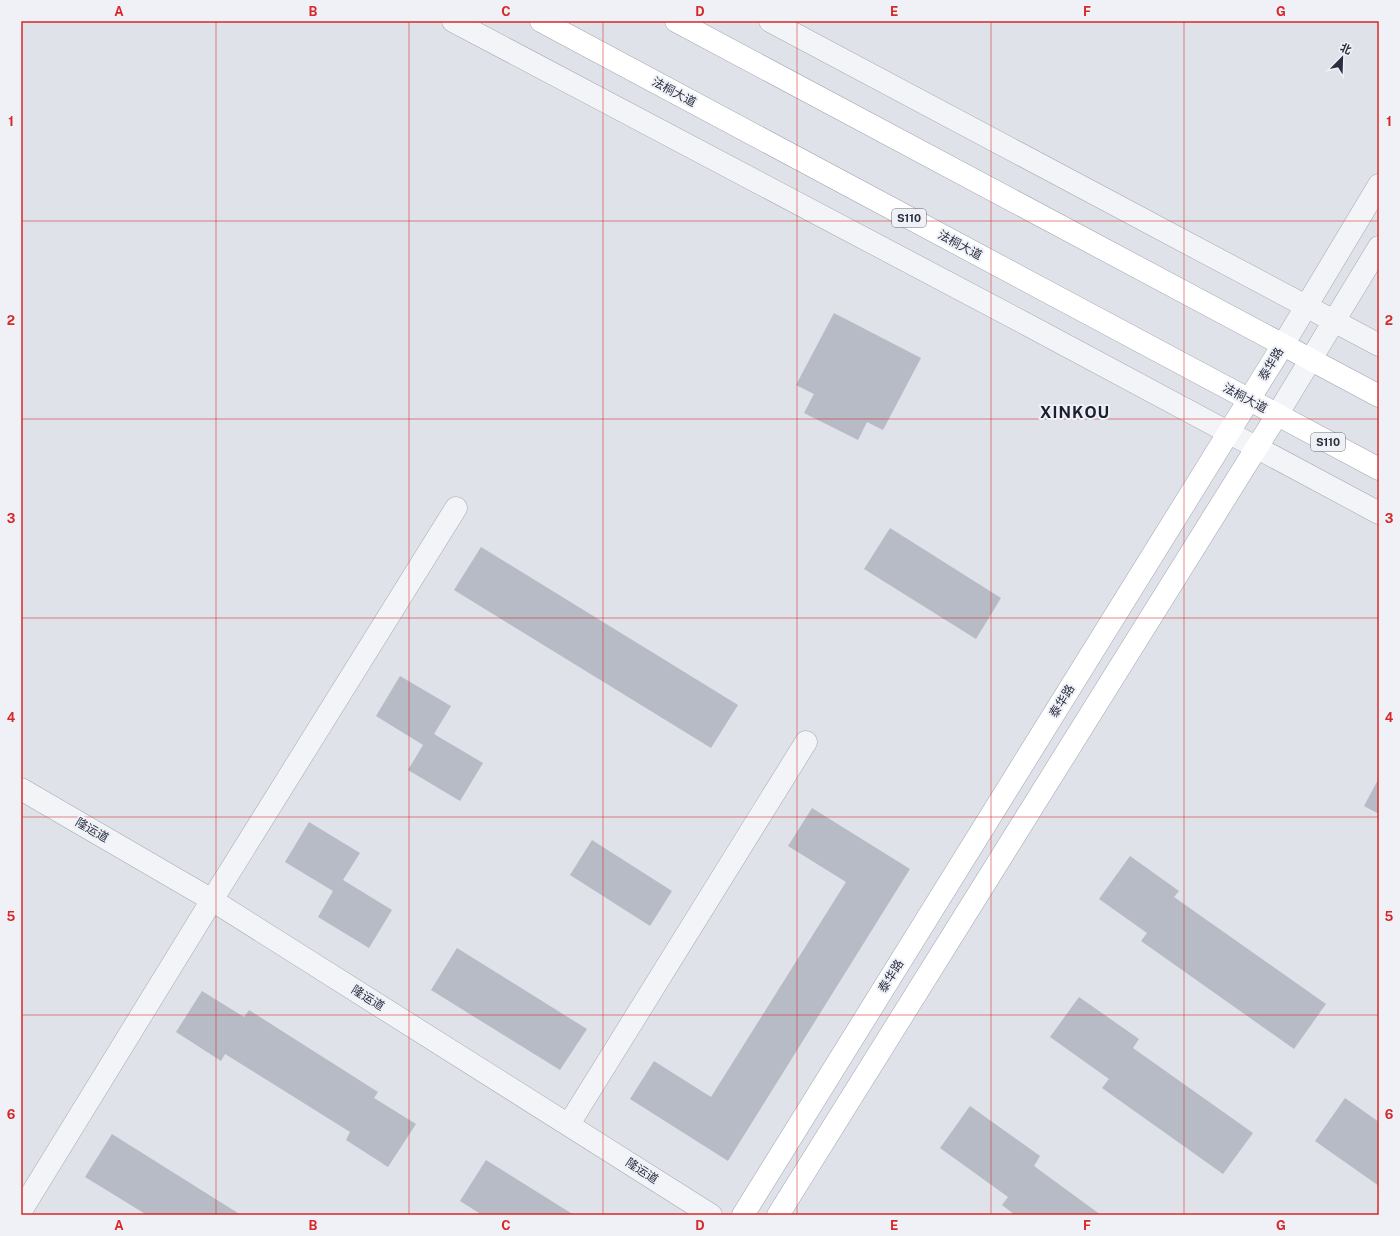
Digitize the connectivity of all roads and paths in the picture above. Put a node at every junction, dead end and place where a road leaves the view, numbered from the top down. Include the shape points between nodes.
1 (453, 21) edge
2 (541, 21) edge
3 (676, 21) edge
4 (770, 21) edge
5 (1379, 185) edge
6 (1379, 246) edge
7 (1306, 307) junction
8 (1334, 321) junction
9 (1283, 345) junction
10 (1379, 345) edge
11 (1310, 360) junction
12 (1379, 396) edge
13 (1249, 400) junction
14 (1277, 415) junction
15 (1229, 432) junction
16 (1256, 447) junction
17 (1379, 469) edge
18 (456, 508) dead end
19 (1379, 513) edge
20 (806, 742) dead end
21 (21, 789) edge
22 (212, 900) junction
23 (568, 1124) junction
24 (21, 1211) edge
25 (711, 1215) edge
26 (743, 1215) edge
27 (778, 1215) edge

1 - 15 street
2 - 13 main road, 法桐大道 / S110
3 - 9 main road
4 - 7 street
5 - 7 street, 泰华路
6 - 8 street
7 - 8 street
7 - 9 street, 泰华路
8 - 10 street
8 - 11 street
9 - 11 main road
9 - 13 main road, 泰华路
11 - 12 main road
11 - 14 street
13 - 14 main road, 法桐大道 / S110
13 - 15 main road, 泰华路
14 - 16 main road
14 - 17 main road, 法桐大道 / S110
15 - 16 street
15 - 26 main road, 泰华路
16 - 19 street
16 - 27 main road
18 - 22 street
20 - 23 street
21 - 22 street, 隆运道
22 - 23 street, 隆运道
22 - 24 street
23 - 25 street, 隆运道

